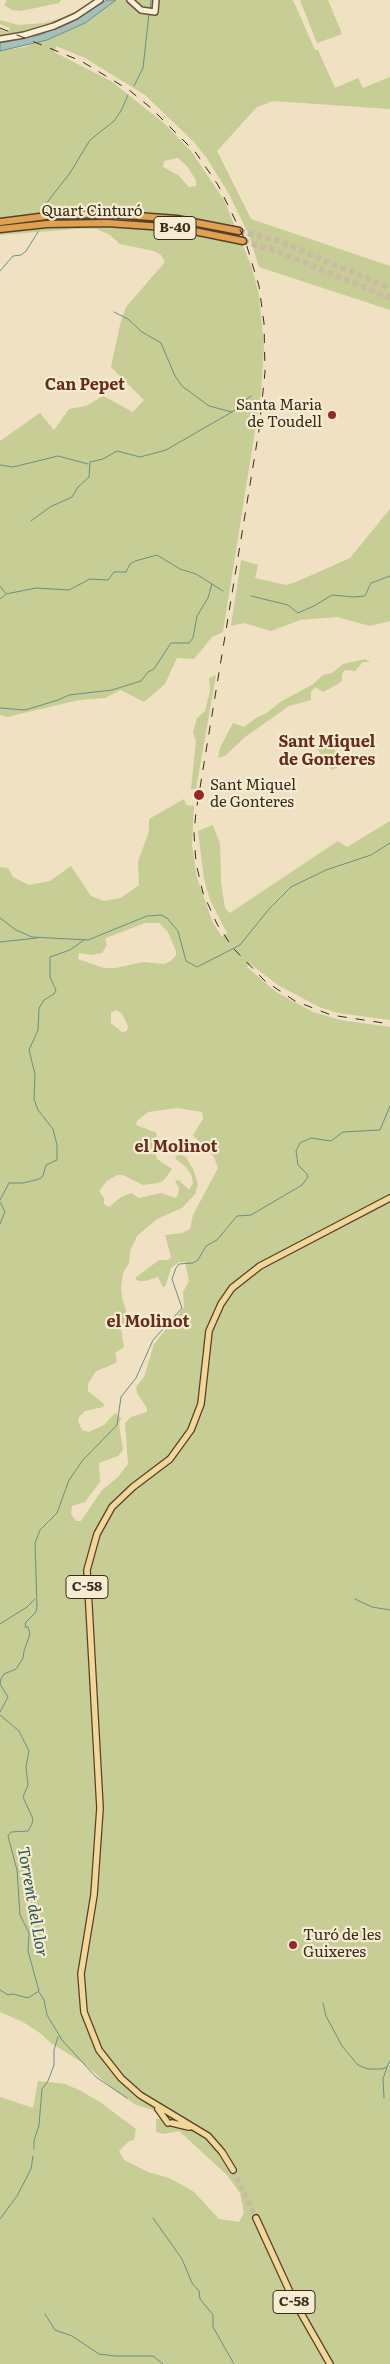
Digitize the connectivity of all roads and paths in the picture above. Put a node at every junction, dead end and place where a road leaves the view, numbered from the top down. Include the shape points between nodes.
1 (100, 0) edge
2 (130, 0) edge
3 (156, 0) edge
4 (0, 39) edge
5 (0, 222) edge
6 (0, 229) edge
7 (239, 231) tunnel mouth
8 (243, 241) tunnel mouth
9 (390, 1196) edge
10 (152, 2102) junction
11 (178, 2117) junction
12 (172, 2121) junction
13 (191, 2128) junction
14 (227, 2160) junction
15 (233, 2170) tunnel mouth
16 (256, 2218) tunnel mouth
17 (332, 2364) edge

1 - 4 main road via 49,28
2 - 3 main road via 138,9 154,12
5 - 7 highway, Quart Cinturó / B-40 via 55,215 110,214 177,219
6 - 8 highway, Quart Cinturó / B-40 via 107,223 179,228
9 - 10 main road, C-58 via 260,1266 232,1288 209,1332 200,1404 191,1430 170,1460 133,1486 112,1507 101,1523 90,1553 87,1588 100,1808 94,1895 81,1988 88,2025 99,2050 121,2078
9 - 12 main road, C-58 via 258,1264 230,1287 216,1307 207,1331 198,1403 189,1429 168,1458 131,1484 110,1505 99,1522 88,1553 84,1578 97,1808 93,1877 79,1993 88,2032 104,2062 128,2088
10 - 11 main road, C-58
10 - 12 main road
11 - 12 main road
11 - 14 main road, C-58 via 208,2136
12 - 13 main road, C-58
12 - 13 main road
13 - 14 main road, C-58
14 - 15 main road, C-58
16 - 17 main road, C-58

